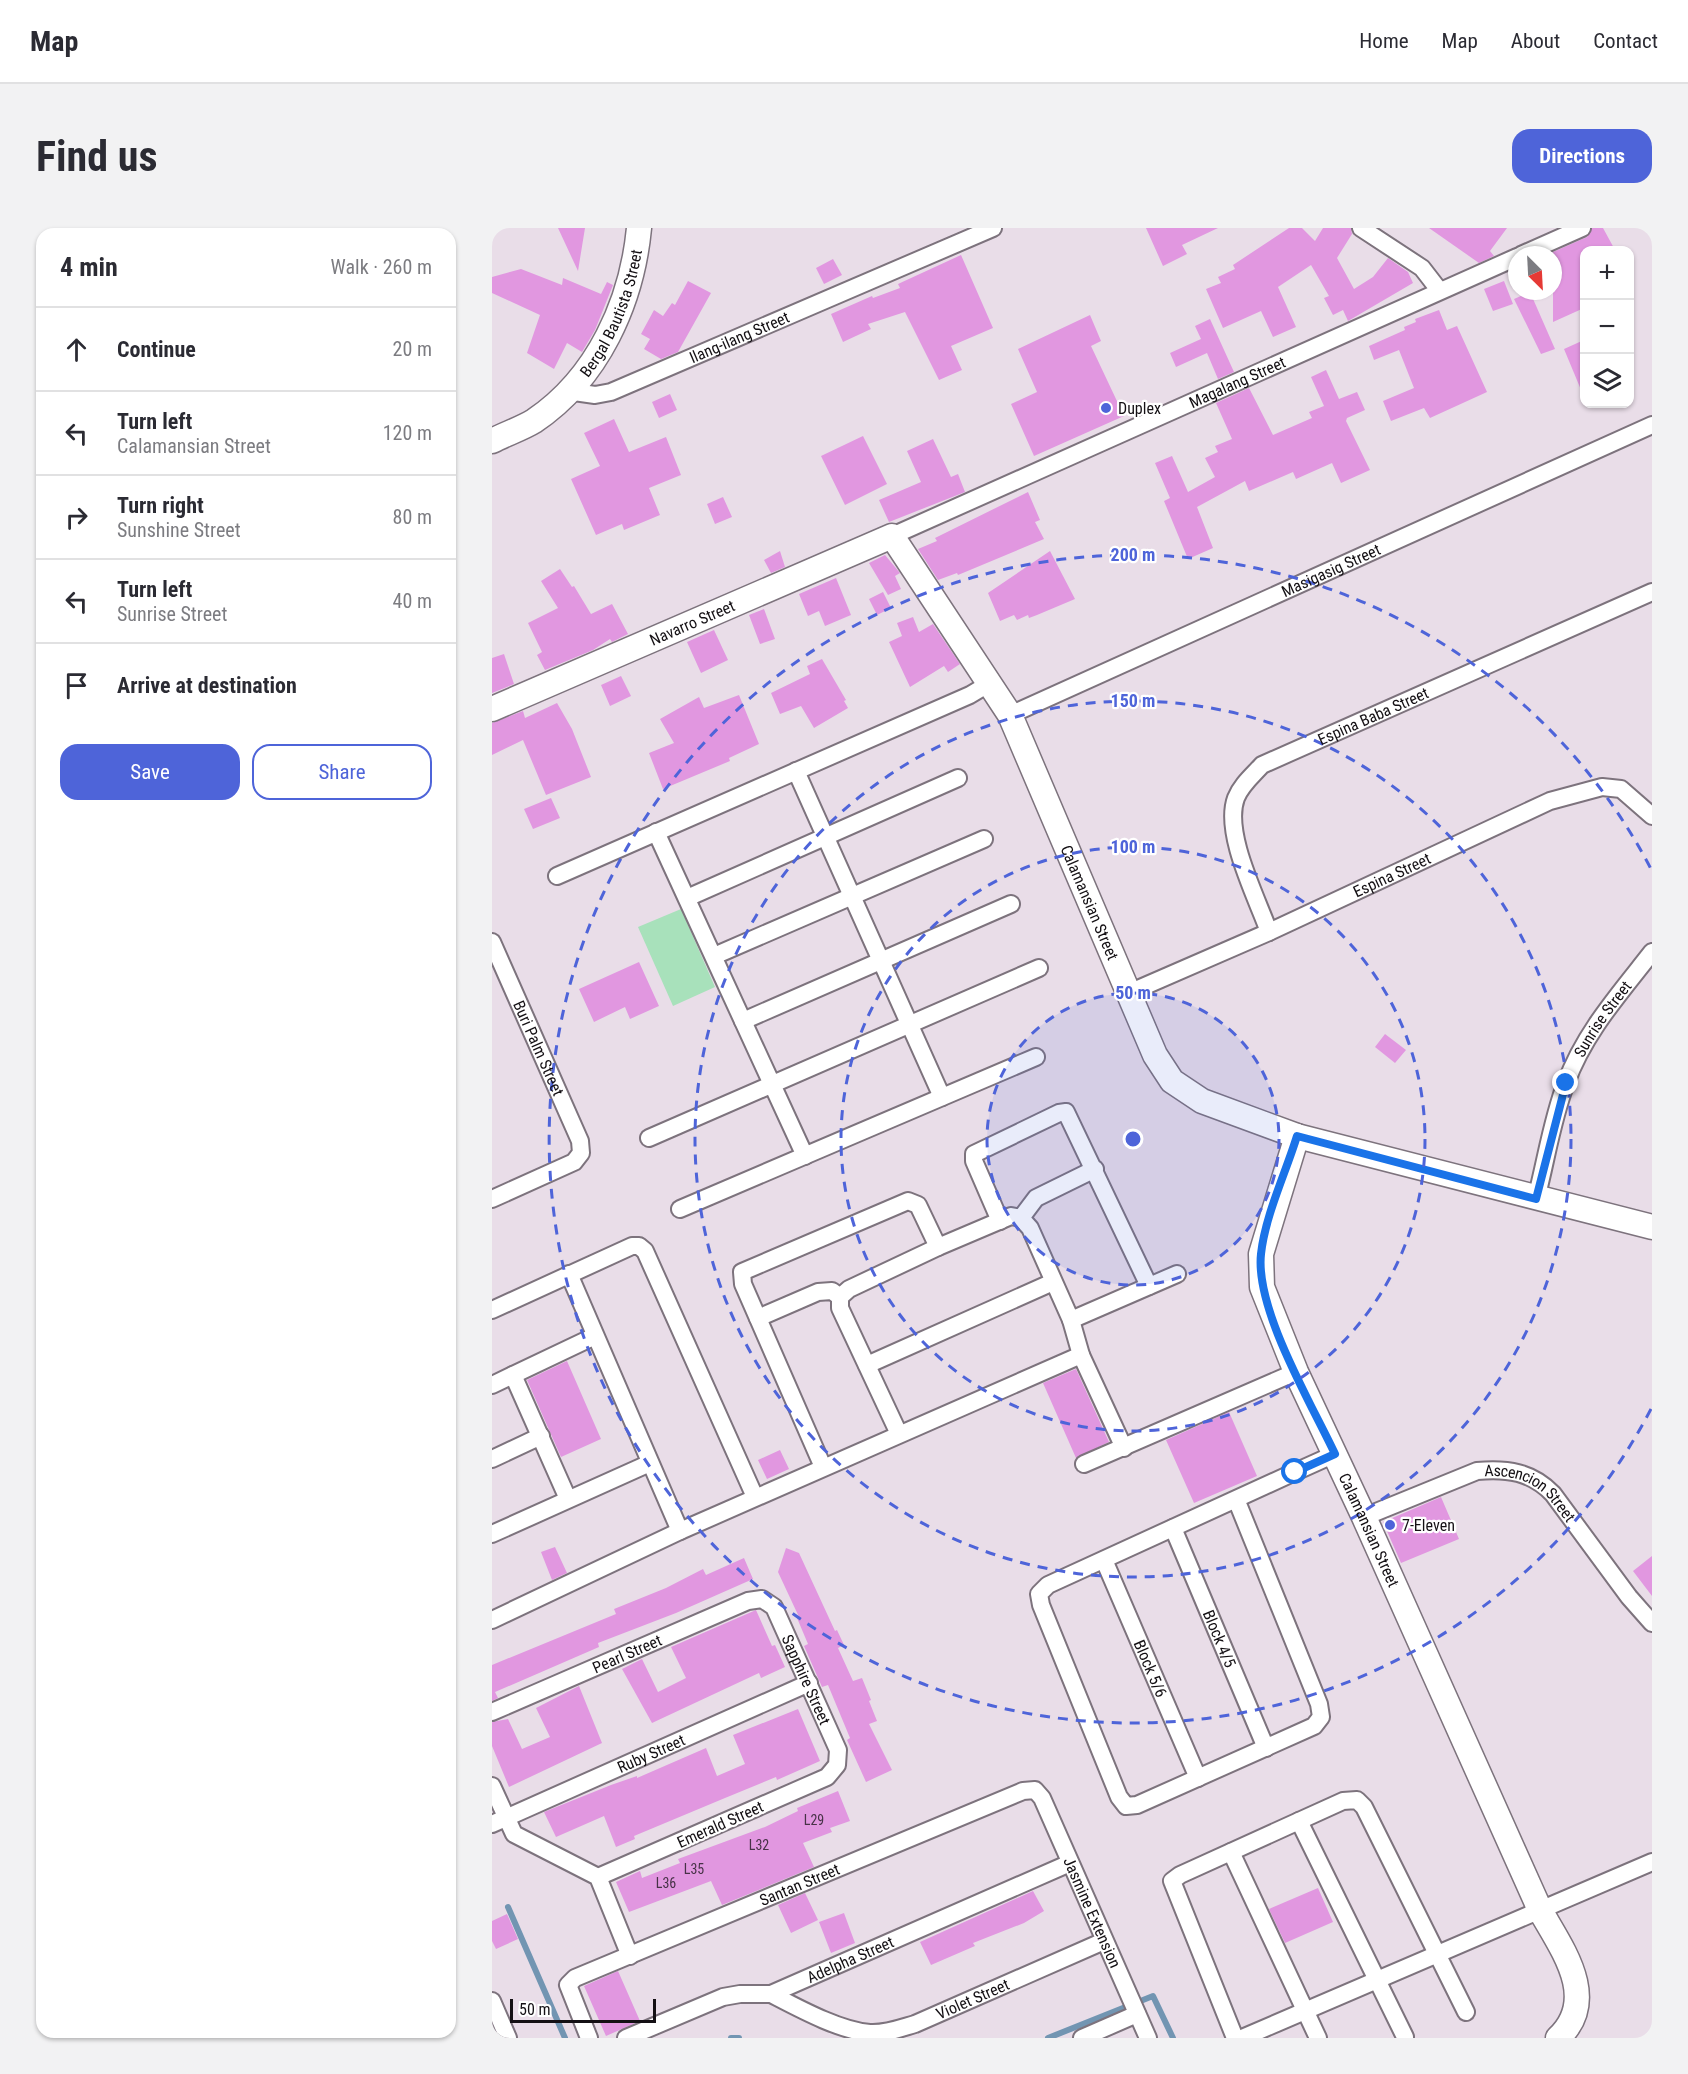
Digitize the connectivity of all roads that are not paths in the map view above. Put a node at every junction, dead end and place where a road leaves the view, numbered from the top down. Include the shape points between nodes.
1 (639, 228) edge
2 (993, 228) edge
3 (1361, 228) edge
4 (1582, 228) edge
5 (1542, 246) edge
6 (1508, 261) edge
7 (1438, 290) junction
8 (567, 391) junction
9 (1652, 425) edge
10 (492, 441) edge
11 (892, 536) junction
12 (1652, 592) edge
13 (990, 683) junction
14 (492, 710) edge
15 (1010, 715) junction
16 (796, 771) junction
17 (958, 778) dead end
18 (1652, 816) edge
19 (656, 832) junction
20 (825, 837) junction
21 (984, 839) dead end
22 (557, 876) dead end
23 (852, 896) junction
24 (687, 898) junction
25 (1011, 904) dead end
26 (1269, 932) junction
27 (492, 942) edge
28 (1652, 952) edge
29 (714, 956) junction
30 (881, 961) junction
31 (1039, 968) dead end
32 (1131, 992) junction
33 (743, 1021) junction
34 (909, 1024) junction
35 (1036, 1057) dead end
36 (772, 1084) junction
37 (942, 1097) junction
38 (1297, 1136) junction
39 (649, 1138) dead end
40 (805, 1156) junction
41 (1095, 1169) junction
42 (492, 1199) edge
43 (1536, 1199) junction
44 (680, 1209) dead end
45 (1021, 1218) junction
46 (1000, 1221) junction
47 (1652, 1227) edge
48 (938, 1247) junction
49 (568, 1274) junction
50 (1177, 1274) dead end
51 (1053, 1282) junction
52 (1149, 1286) junction
53 (840, 1297) junction
54 (492, 1310) edge
55 (758, 1318) junction
56 (1071, 1320) junction
57 (595, 1336) junction
58 (1080, 1355) junction
59 (867, 1365) junction
60 (1296, 1372) junction
61 (513, 1375) junction
62 (492, 1385) edge
63 (899, 1434) junction
64 (541, 1436) junction
65 (1124, 1448) junction
66 (1335, 1454) junction
67 (492, 1459) edge
68 (650, 1462) junction
69 (1084, 1464) dead end
70 (823, 1467) junction
71 (755, 1497) junction
72 (567, 1499) junction
73 (1236, 1499) junction
74 (1364, 1517) junction
75 (1173, 1528) junction
76 (680, 1531) junction
77 (492, 1534) edge
78 (1104, 1560) junction
79 (762, 1599) joint
80 (492, 1620) edge
81 (1652, 1623) edge
82 (809, 1683) junction
83 (492, 1712) edge
84 (1266, 1748) junction
85 (837, 1766) joint
86 (1198, 1778) junction
87 (492, 1786) edge
88 (1035, 1790) joint
89 (498, 1821) edge
90 (1299, 1821) junction
91 (1231, 1852) junction
92 (1652, 1862) edge
93 (1070, 1863) junction
94 (598, 1876) junction
95 (1540, 1910) junction
96 (1104, 1941) junction
97 (1437, 1954) junction
98 (630, 1956) junction
99 (1377, 1980) junction
100 (771, 1994) junction
101 (492, 2001) edge
102 (1134, 2006) junction
103 (1305, 2011) junction
104 (1466, 2012) dead end
105 (496, 2022) edge
106 (1405, 2037) edge
107 (508, 2038) edge
108 (589, 2038) edge
109 (626, 2038) edge
110 (1082, 2038) edge
111 (1149, 2038) edge
112 (1235, 2038) edge
113 (1242, 2038) edge
114 (1318, 2038) edge
115 (1558, 2038) edge

1 - 8 street, Bergal Bautista Street via 633,277 625,303 594,359
2 - 8 street, Ilang-ilang Street via 610,392 595,395
3 - 7 street via 1430,274
4 - 5 street, Magalang Street
6 - 7 street, Magalang Street
7 - 11 street, Magalang Street
8 - 10 street via 534,421
9 - 15 street, Masigasig Street
11 - 13 street, Calamansian Street
11 - 14 street, Navarro Street
12 - 26 street, Espina Baba Street via 1262,765 1236,799 1232,828
13 - 15 street, Calamansian Street
13 - 16 street
15 - 32 street, Calamansian Street
16 - 19 street
16 - 20 street
17 - 20 street
18 - 26 street, Espina Street via 1621,789 1584,790 1550,801
19 - 22 street
19 - 24 street
20 - 23 street
20 - 24 street
21 - 23 street
23 - 29 street
23 - 30 street
24 - 29 street
25 - 30 street
26 - 32 street, Espina Street
27 - 42 street, Buri Palm Street via 580,1141 581,1153 574,1162
28 - 43 street, Sunrise Street via 1599,1020 1580,1053 1566,1083
29 - 33 street
30 - 33 street
30 - 34 street
31 - 34 street
32 - 38 street, Calamansian Street via 1155,1054 1172,1081 1202,1101
33 - 36 street
34 - 36 street
34 - 37 street
35 - 37 street
36 - 39 street
36 - 40 street
37 - 40 street
38 - 43 street
38 - 60 street, Calamansian Street via 1261,1254 1262,1287
40 - 44 street
41 - 45 street via 1036,1198
41 - 46 street via 1066,1112 980,1149 974,1154 974,1161
41 - 52 street
43 - 47 street
45 - 46 street via 1011,1216
45 - 51 street via 1030,1228
46 - 48 street
48 - 53 street via 849,1289
48 - 55 street via 918,1205 902,1202 744,1270 743,1284
49 - 54 street
49 - 57 street
49 - 71 street via 632,1246 645,1251
50 - 52 street
51 - 56 street
51 - 59 street
52 - 56 street
53 - 55 street via 832,1291 818,1292
53 - 59 street via 840,1308
55 - 70 street
56 - 58 street
57 - 61 street
57 - 68 street
58 - 63 street
58 - 65 street
59 - 63 street
60 - 65 street
60 - 66 street, Calamansian Street
61 - 62 street
61 - 64 street
63 - 70 street
64 - 67 street
64 - 72 street
65 - 69 street
66 - 73 street
66 - 74 street, Calamansian Street
68 - 72 street
68 - 76 street
70 - 71 street
71 - 76 street
72 - 77 street
73 - 75 street
73 - 84 street via 1321,1717 1314,1726
74 - 81 street, Ascencion Street via 1477,1471 1496,1469 1528,1475 1553,1494
74 - 95 street, Calamansian Street
75 - 78 street
75 - 84 street, Block 4/5
76 - 80 street
78 - 86 street, Block 5/6
78 - 86 street via 1048,1585 1040,1594 1041,1605 1119,1797 1126,1806 1137,1805
79 - 82 street, Sapphire Street via 774,1607
79 - 83 street, Pearl Street via 748,1601
82 - 85 street, Sapphire Street via 838,1750
82 - 89 street, Ruby Street
84 - 86 street
85 - 94 street, Emerald Street via 828,1777
87 - 89 street
88 - 93 street, Jasmine Extension
88 - 98 street, Santan Street via 1023,1791
89 - 94 street via 514,1834
90 - 91 street
90 - 97 street via 1343,1801 1357,1800
90 - 99 street
91 - 103 street
91 - 112 street via 1172,1881
92 - 95 street
93 - 96 street, Jasmine Extension
93 - 100 street, Adelpha Street
94 - 98 street
95 - 97 street
95 - 115 street, Calamansian Street via 1570,1964 1576,1983 1575,2016
96 - 100 street, Violet Street via 892,2031 869,2033 851,2028
96 - 102 street, Jasmine Extension
97 - 99 street
97 - 104 street
98 - 108 street, Santan Street via 575,1978 568,1985
99 - 103 street
99 - 106 street
100 - 109 street, Adelpha Street via 723,1997
101 - 105 street
102 - 110 street
102 - 111 street, Jasmine Extension
103 - 113 street
103 - 114 street
105 - 107 street

